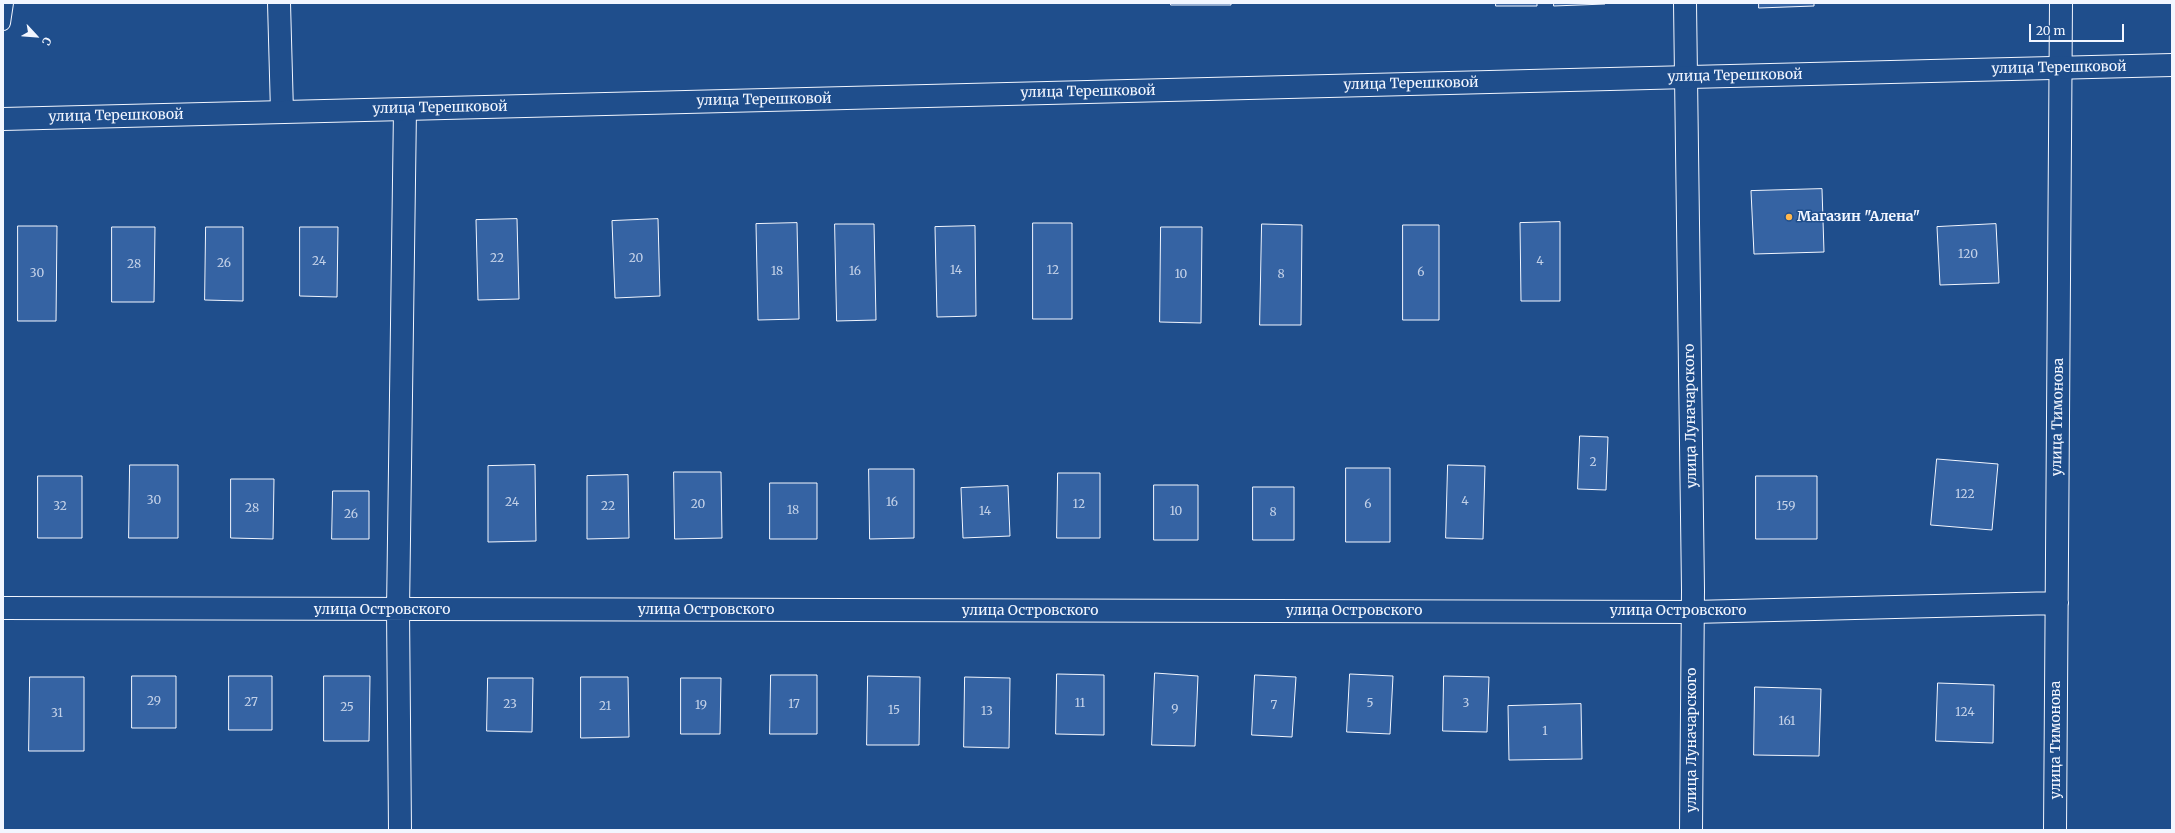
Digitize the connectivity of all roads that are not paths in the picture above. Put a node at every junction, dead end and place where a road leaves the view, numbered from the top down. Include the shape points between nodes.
1 (6, 3) edge
2 (279, 3) edge
3 (1686, 3) edge
4 (2061, 3) edge
5 (3, 23) edge
6 (2172, 66) edge
7 (2062, 68) junction
8 (1686, 78) junction
9 (405, 109) junction
10 (282, 112) junction
11 (3, 119) edge
12 (2057, 603) junction
13 (3, 608) edge
14 (398, 610) junction
15 (1693, 612) junction
16 (400, 830) edge
17 (1691, 830) edge
18 (2055, 830) edge

1 - 5 lane
2 - 10 street
3 - 8 street, улица Луначарского
4 - 7 street, улица Тимонова
6 - 7 street, улица Терешковой
7 - 8 street, улица Терешковой
7 - 12 street, улица Тимонова
8 - 9 street, улица Терешковой
8 - 15 street, улица Луначарского
9 - 10 street, улица Терешковой
9 - 14 street
10 - 11 street, улица Терешковой
12 - 15 street, улица Островского
12 - 18 street, улица Тимонова
13 - 14 street, улица Островского
14 - 15 street, улица Островского
14 - 16 street
15 - 17 street, улица Луначарского

